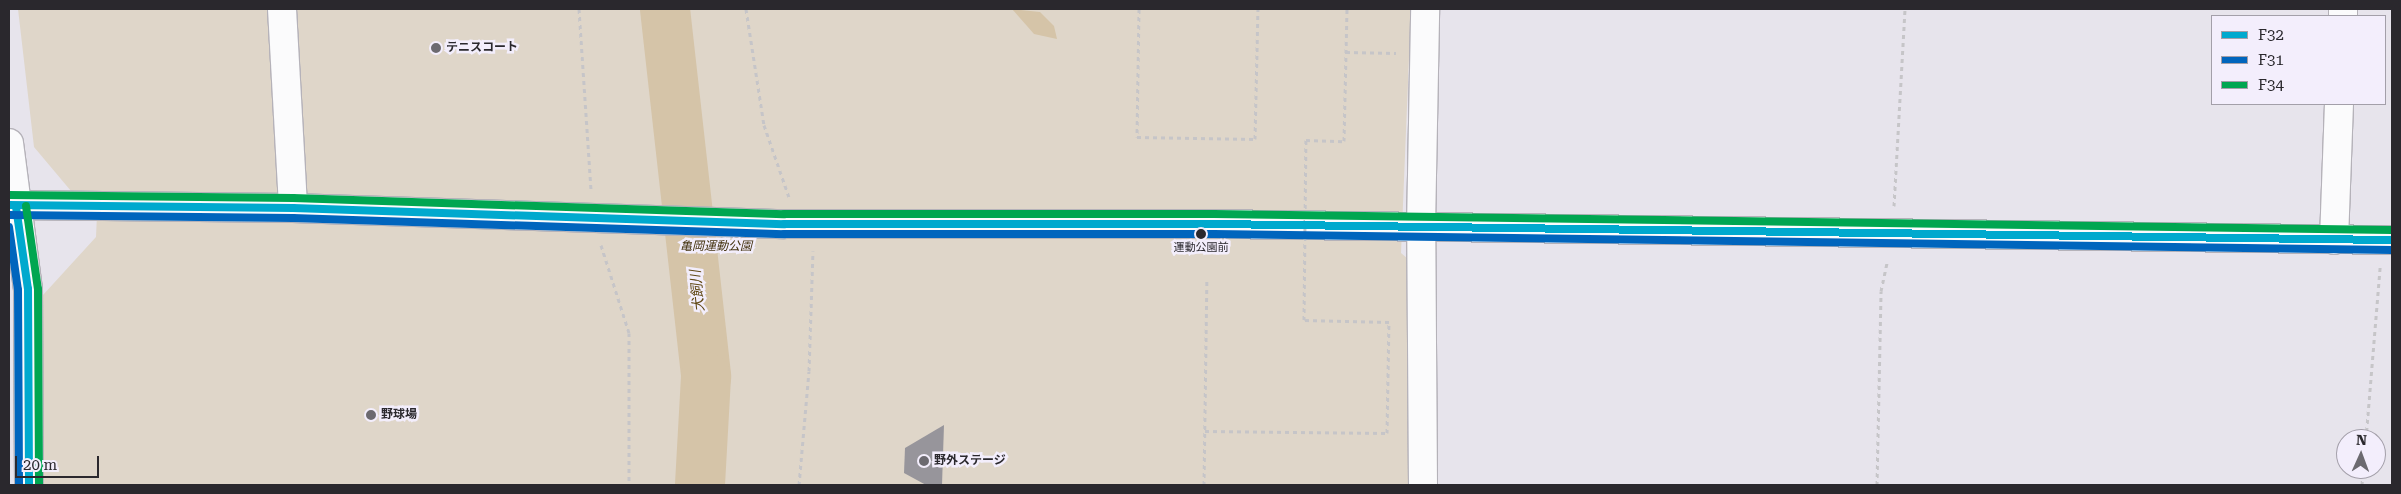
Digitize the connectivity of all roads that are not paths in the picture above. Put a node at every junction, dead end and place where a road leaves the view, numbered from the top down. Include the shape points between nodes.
1 (282, 9) edge
2 (1425, 9) edge
3 (2339, 105) edge
4 (9, 143) edge
5 (13, 206) edge
6 (293, 208) junction
7 (1421, 227) junction
8 (2388, 239) edge
9 (2334, 240) junction
10 (29, 485) edge
11 (1423, 485) edge

1 - 6 main road
2 - 7 main road
3 - 9 main road
4 - 5 main road
5 - 6 main road
5 - 10 main road via 28,289
6 - 7 main road via 798,224
7 - 9 main road
7 - 11 main road
8 - 9 main road

